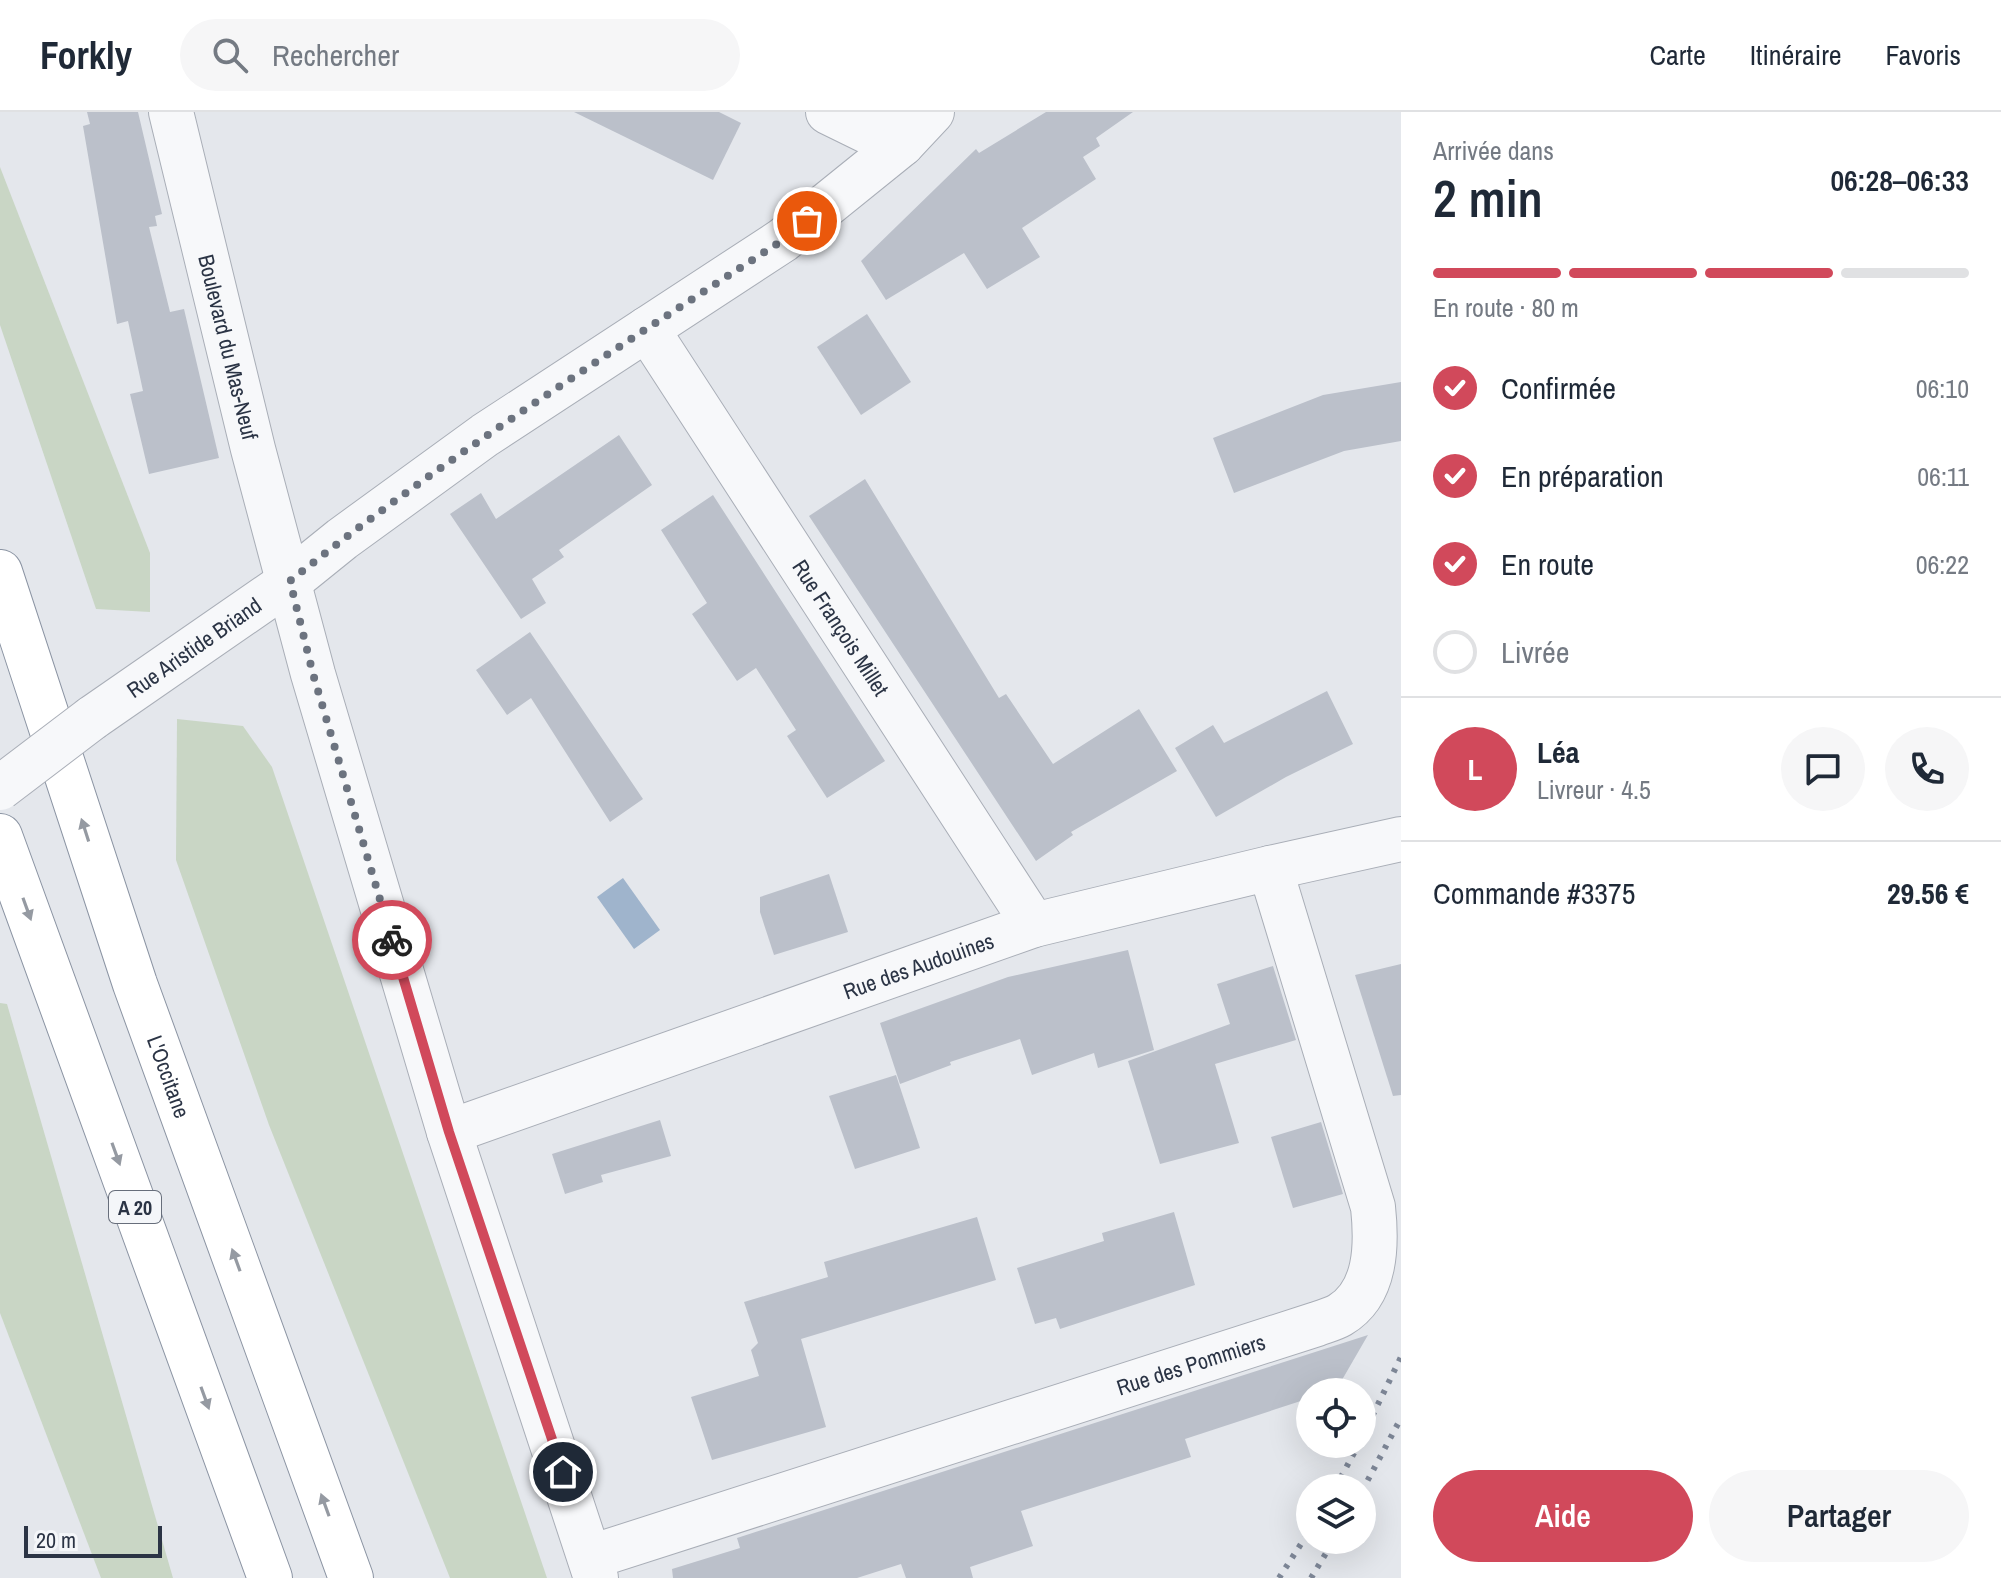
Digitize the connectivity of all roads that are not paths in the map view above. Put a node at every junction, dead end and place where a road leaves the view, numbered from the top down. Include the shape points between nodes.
1 (171, 112) edge
2 (828, 112) edge
3 (932, 112) edge
4 (891, 128) edge
5 (647, 329) junction
6 (0, 572) edge
7 (290, 581) junction
8 (0, 788) edge
9 (0, 836) edge
10 (1401, 839) edge
11 (1270, 868) junction
12 (1034, 925) junction
13 (449, 1132) junction
14 (594, 1568) edge
15 (270, 1578) edge
16 (351, 1578) edge

1 - 7 street, Boulevard du Mas-Neuf
2 - 4 street via 877,136
3 - 4 street, Rue Aristide Briand
4 - 5 street, Rue Aristide Briand via 783,240
5 - 7 street, Rue Aristide Briand via 485,435
5 - 12 street, Rue François Millet
16 -> 6 highway, L'Occitane via 135,984
7 - 8 street, Rue Aristide Briand, bridge
7 - 13 street, Boulevard du Mas-Neuf
9 -> 15 highway, A 20
10 - 11 street, Rue des Audouines
11 - 12 street, Rue des Audouines
11 - 14 street, Rue des Pommiers via 1373,1207 1376,1243 1371,1272 1357,1300 1342,1314 1317,1324
12 - 13 street, Rue des Audouines
13 - 14 street, Boulevard du Mas-Neuf

